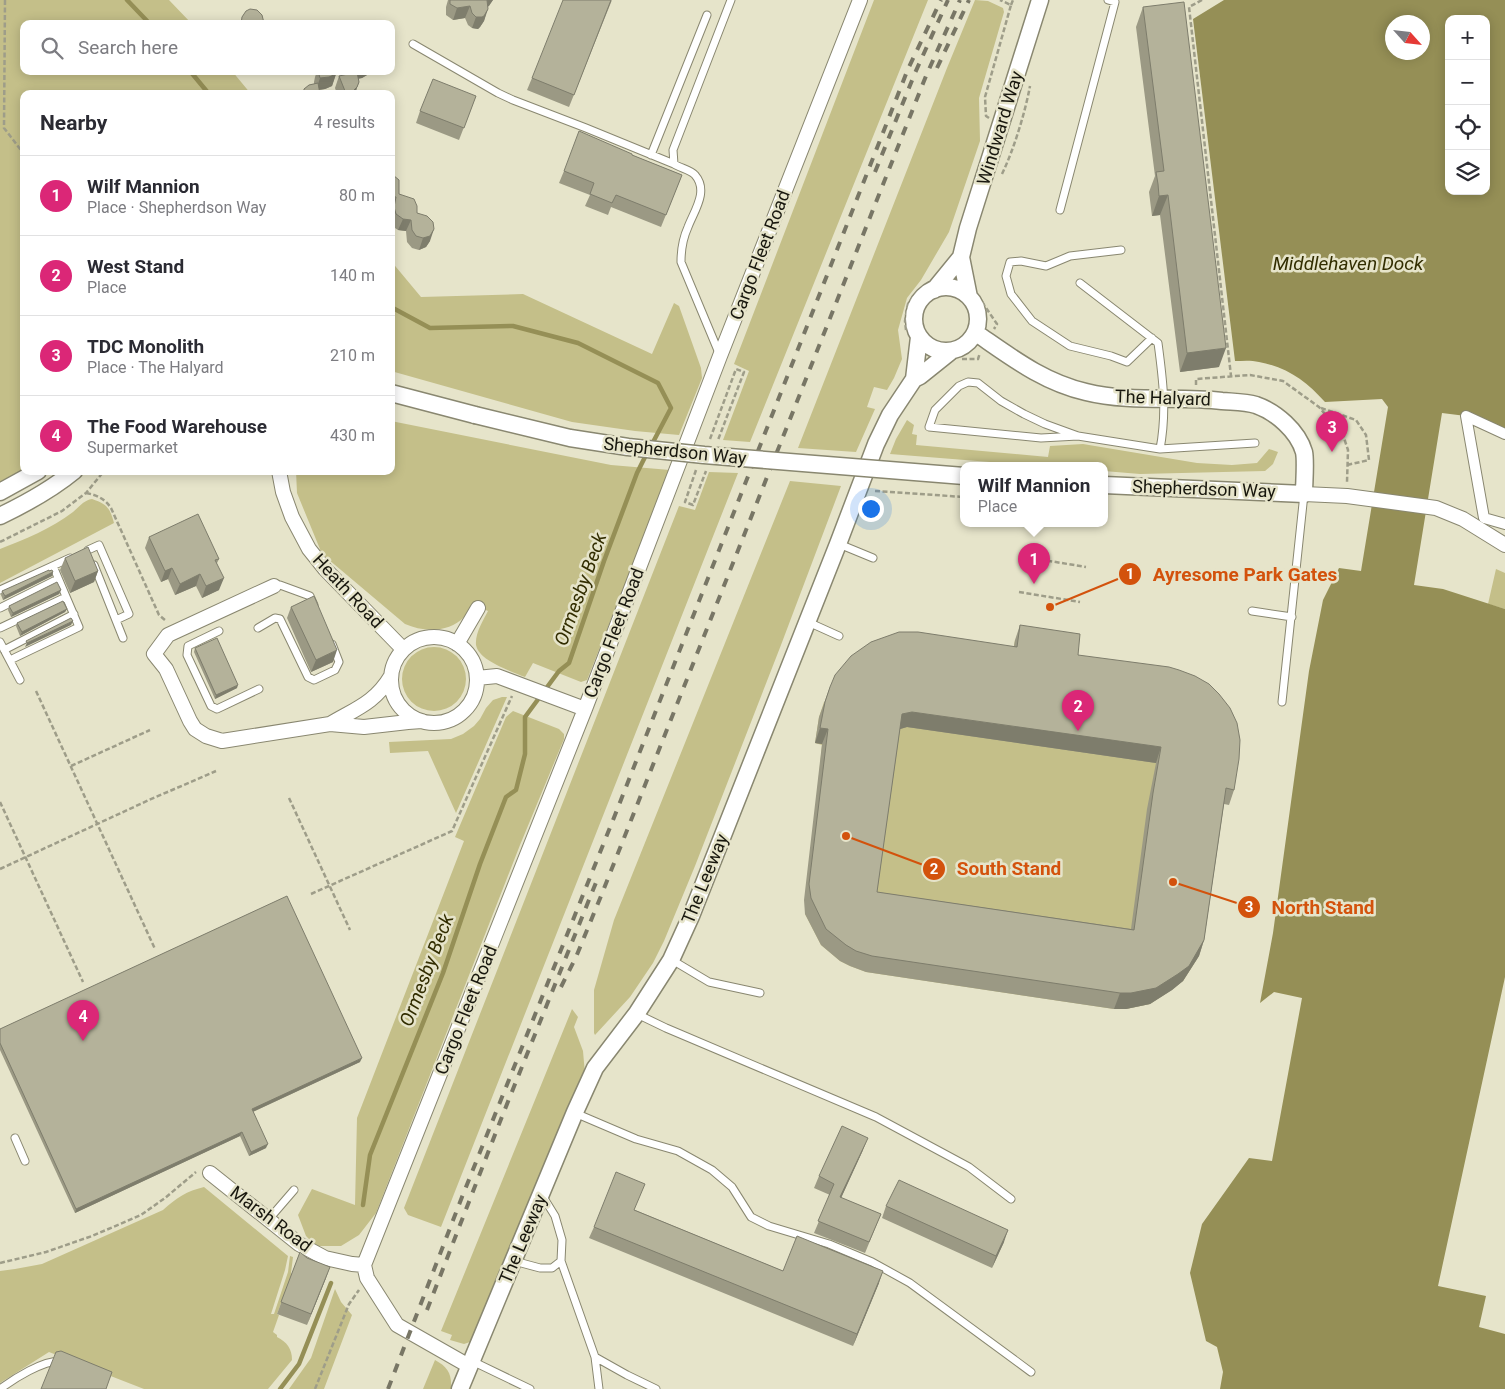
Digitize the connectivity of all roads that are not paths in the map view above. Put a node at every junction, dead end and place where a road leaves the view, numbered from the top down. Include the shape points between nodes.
1 (732, 0) edge
2 (860, 0) edge
3 (1040, 0) edge
4 (1113, 1) edge
5 (706, 15) dead end
6 (413, 44) dead end
7 (651, 155) junction
8 (674, 164) junction
9 (1060, 210) dead end
10 (1121, 250) dead end
11 (961, 257) junction
12 (1080, 283) dead end
13 (934, 290) junction
14 (975, 299) junction
15 (976, 333) junction
16 (919, 337) junction
17 (1152, 338) junction
18 (950, 352) junction
19 (720, 356) junction
20 (914, 379) junction
21 (395, 394) edge
22 (1164, 398) junction
23 (1505, 434) edge
24 (1078, 436) junction
25 (1256, 443) dead end
26 (1160, 449) junction
27 (31, 475) edge
28 (69, 475) edge
29 (280, 475) edge
30 (960, 476) edge
31 (1108, 485) edge
32 (0, 492) edge
33 (1304, 494) junction
34 (0, 516) edge
35 (1505, 524) edge
36 (1502, 543) edge
37 (838, 544) junction
38 (88, 550) junction
39 (873, 558) dead end
40 (53, 566) junction
41 (58, 579) junction
42 (274, 586) joint
43 (0, 590) edge
44 (66, 597) junction
45 (0, 608) edge
46 (478, 608) dead end
47 (1252, 611) dead end
48 (318, 613) edge
49 (74, 614) junction
50 (1292, 617) junction
51 (116, 620) junction
52 (807, 622) junction
53 (0, 628) edge
54 (258, 628) dead end
55 (219, 631) dead end
56 (839, 636) dead end
57 (123, 638) dead end
58 (330, 638) edge
59 (0, 642) edge
60 (457, 644) junction
61 (403, 649) junction
62 (4, 650) junction
63 (10, 660) junction
64 (391, 676) junction
65 (477, 678) junction
66 (20, 680) dead end
67 (259, 689) dead end
68 (1282, 702) dead end
69 (584, 709) junction
70 (422, 722) junction
71 (330, 724) junction
72 (671, 960) junction
73 (760, 993) dead end
74 (637, 1013) junction
75 (575, 1112) junction
76 (15, 1138) dead end
77 (25, 1161) dead end
78 (210, 1173) road end
79 (294, 1190) dead end
80 (541, 1195) junction
81 (1011, 1199) dead end
82 (269, 1220) junction
83 (513, 1260) junction
84 (561, 1262) junction
85 (361, 1269) junction
86 (595, 1357) junction
87 (67, 1363) edge
88 (470, 1364) junction
89 (1031, 1372) dead end
90 (0, 1389) edge
91 (460, 1389) edge
92 (530, 1389) edge
93 (599, 1389) edge
94 (656, 1389) edge

1 - 8 lane via 673,150
2 - 19 street, Cargo Fleet Road
3 - 11 street, Windward Way
4 - 9 lane
5 - 7 lane
6 - 7 lane via 513,100
7 - 8 lane
8 - 19 lane via 694,174 700,185 700,198 687,228 681,262
10 - 17 lane via 1070,256 1046,266 1010,262 1006,276 1011,294 1032,321 1070,346 1127,362
11 - 13 street, Windward Way
11 - 14 street, Windward Way
12 - 17 lane
13 - 14 street via 953,288
13 - 16 street via 916,307 913,318
14 - 15 street via 978,314
15 - 18 street via 970,342
15 - 22 street, The Halyard via 1013,359 1058,384 1115,397
16 - 18 street via 928,347
16 - 20 street, The Leeway
17 - 22 lane via 1158,342
18 - 20 street, The Leeway
19 - 69 street, Cargo Fleet Road
20 - 37 street, The Leeway via 876,444
21 - 30 street, Shepherdson Way, bridge via 570,438 628,447
22 - 26 lane
22 - 33 street, The Halyard via 1197,398 1255,405 1277,416 1291,428 1304,452
23 - 35 street via 1466,416 1484,518
24 - 24 lane via 1041,438 929,427 935,410 963,383 973,382 1024,414
24 - 26 lane
25 - 26 lane
27 - 32 street
28 - 34 street via 43,494
29 - 61 street, Heath Road via 292,517 310,549 325,569
31 - 33 street, Shepherdson Way
33 - 36 street via 1347,496 1436,508
33 - 50 lane
37 - 39 lane
37 - 52 street, The Leeway
38 - 40 lane
38 - 51 lane
38 - 51 lane via 99,545 129,614
40 - 41 lane
40 - 43 lane
41 - 44 lane
41 - 45 lane
42 - 48 lane via 280,585 310,596
42 - 71 street via 168,635 154,654 166,670 190,721 206,736 222,741
44 - 49 lane
44 - 53 lane
46 - 60 street
47 - 50 lane
49 - 62 lane
49 - 63 lane via 79,627
50 - 68 lane
51 - 57 lane
52 - 56 lane
52 - 72 street, The Leeway
54 - 58 lane via 275,618 280,619 308,677 314,680 336,670 338,655
55 - 67 lane via 188,646 187,655 211,706 217,709
59 - 62 lane
60 - 61 street via 444,638 429,637
60 - 65 street via 474,664
61 - 64 street via 394,662
62 - 63 lane
63 - 66 lane
64 - 70 street via 392,691 398,704 408,715
64 - 71 street via 369,702
65 - 69 street via 497,676
65 - 70 street via 474,694 466,708 454,718 438,723
69 - 85 street, Cargo Fleet Road
70 - 71 street via 364,727
72 - 73 lane via 709,982
72 - 74 street, The Leeway
74 - 75 street, The Leeway via 595,1068
74 - 81 lane via 876,1117 968,1167
75 - 80 street, The Leeway
75 - 89 lane via 636,1139 678,1151 712,1170 732,1187 751,1217 769,1226 829,1244 910,1283
76 - 77 lane
78 - 82 street, Marsh Road
79 - 82 lane
80 - 83 street, The Leeway
80 - 84 lane via 555,1216 562,1240
82 - 85 street, Marsh Road via 299,1244 325,1258
83 - 84 lane via 540,1268 552,1268
83 - 88 street, The Leeway
84 - 86 lane
85 - 88 street via 397,1325
86 - 93 lane
86 - 94 lane
87 - 90 lane via 51,1362
88 - 91 street, The Leeway
88 - 92 lane

